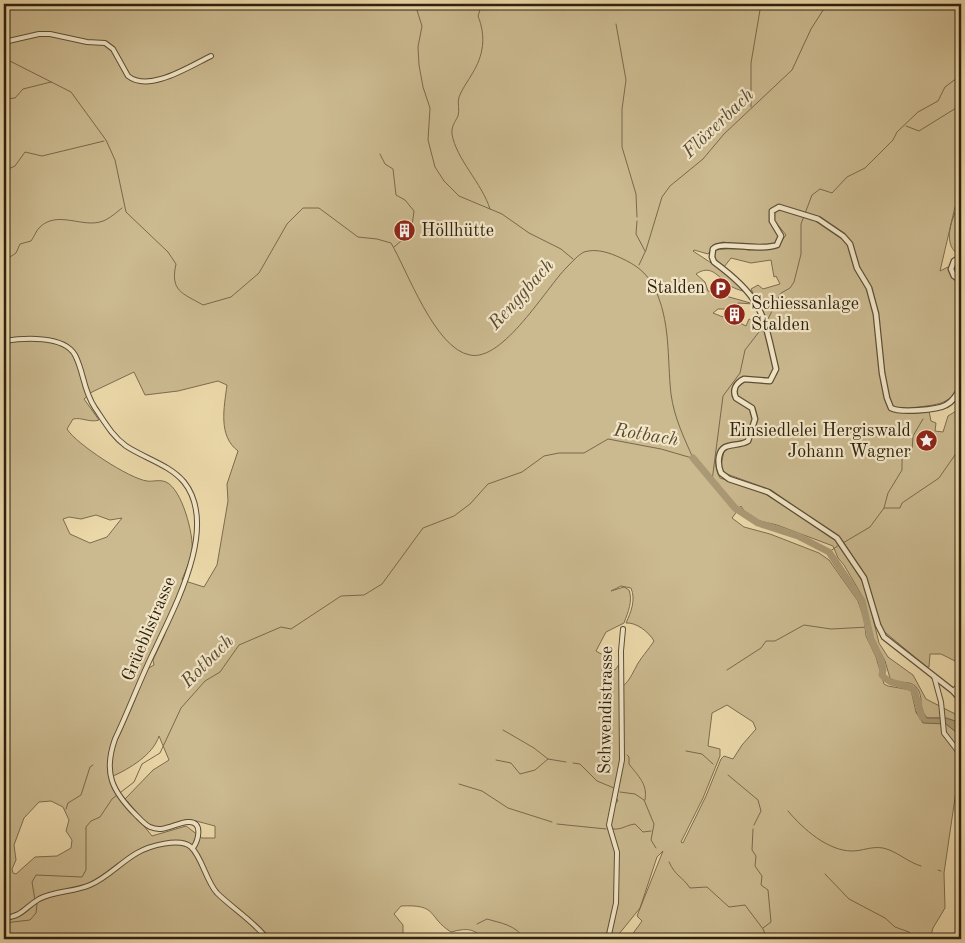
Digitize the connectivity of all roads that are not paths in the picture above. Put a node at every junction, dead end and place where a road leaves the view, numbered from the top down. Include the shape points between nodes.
1 (4, 42) edge
2 (211, 56) dead end
3 (961, 258) edge
4 (961, 282) edge
5 (4, 341) edge
6 (961, 386) edge
7 (623, 629) dead end
8 (934, 676) junction
9 (961, 684) edge
10 (953, 691) junction
11 (961, 700) edge
12 (961, 755) edge
13 (193, 848) junction
14 (4, 918) edge
15 (267, 939) edge
16 (608, 939) edge

1 - 2 street via 45,34 105,43 113,49 127,75 134,80 154,82
3 - 4 street via 954,261 951,269
5 - 13 street, Grüeblistrasse via 44,341 70,349 77,360 86,394 109,429 126,446 180,477 191,493 196,508 196,534 182,592 110,752 110,779 148,827 163,829 194,823 199,838
6 - 8 street via 956,397 944,406 904,411 891,408 882,373 876,314 852,248 840,233 805,214 781,207 772,212 772,221 782,236 775,246 748,249 720,244 712,251 714,262 744,286 757,302 776,369 770,381 744,379 736,386 736,398 752,408 755,419 750,439 744,444 724,447 720,454 721,473 764,489 823,527 842,544 864,578 881,632
7 - 16 street, Schwendistrasse via 622,760 609,825 617,852 616,903
8 - 10 street
8 - 12 street via 939,692 942,728
9 - 10 street
10 - 11 street
13 - 14 street via 171,843 137,852 92,885 40,899 18,916
13 - 15 street via 216,892

